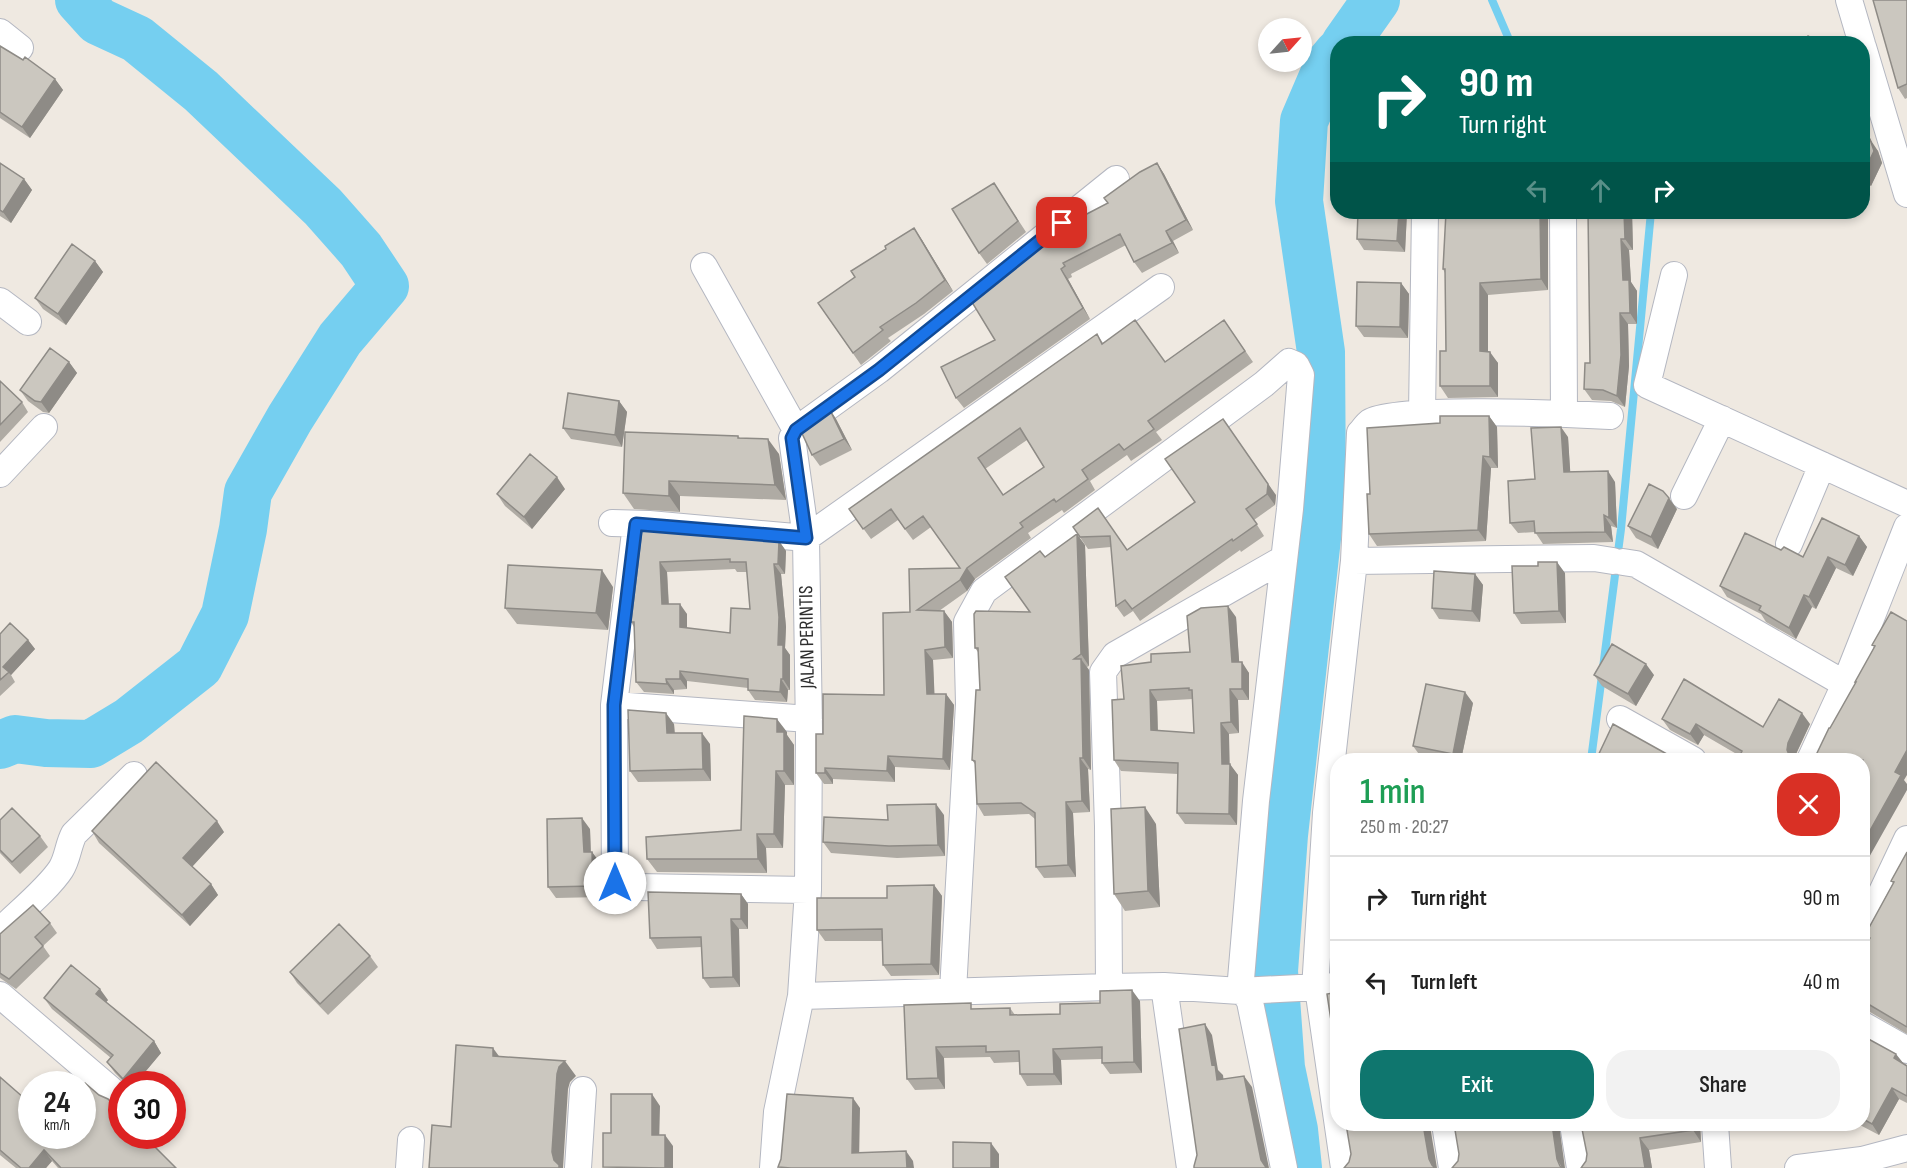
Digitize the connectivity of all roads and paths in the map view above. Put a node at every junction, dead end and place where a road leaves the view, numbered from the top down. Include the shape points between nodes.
1 (1849, 0) edge
2 (0, 32) edge
3 (1859, 36) edge
4 (20, 48) dead end
5 (1870, 71) edge
6 (1116, 179) dead end
7 (1907, 194) edge
8 (1425, 219) edge
9 (1563, 219) edge
10 (705, 266) dead end
11 (1674, 275) dead end
12 (1161, 287) dead end
13 (0, 301) edge
14 (28, 322) dead end
15 (1422, 414) junction
16 (1564, 414) junction
17 (1610, 416) dead end
18 (1722, 420) junction
19 (44, 427) dead end
20 (796, 430) junction
21 (1822, 465) junction
22 (0, 474) edge
23 (1684, 496) dead end
24 (1907, 504) edge
25 (1906, 531) edge
26 (806, 538) junction
27 (1789, 544) dead end
28 (1283, 559) junction
29 (1354, 561) junction
30 (1845, 684) junction
31 (614, 705) junction
32 (1620, 719) dead end
33 (808, 720) junction
34 (1337, 753) edge
35 (1681, 753) edge
36 (1813, 753) edge
37 (134, 775) dead end
38 (1907, 839) edge
39 (1330, 845) edge
40 (808, 890) junction
41 (1870, 917) edge
42 (0, 931) edge
43 (1109, 987) junction
44 (1164, 987) junction
45 (1321, 988) edge
46 (953, 991) junction
47 (1247, 991) junction
48 (0, 995) edge
49 (801, 996) junction
50 (1870, 1029) edge
51 (1907, 1050) edge
52 (1330, 1058) edge
53 (108, 1087) edge
54 (583, 1090) dead end
55 (1339, 1131) edge
56 (1446, 1131) edge
57 (1574, 1131) edge
58 (1715, 1131) edge
59 (411, 1140) dead end
60 (1907, 1148) edge
61 (409, 1168) edge
62 (578, 1168) edge
63 (773, 1168) edge
64 (1190, 1168) edge
65 (1284, 1168) edge
66 (1344, 1168) edge
67 (1452, 1168) edge
68 (1580, 1168) edge
69 (1718, 1168) edge
70 (1798, 1168) edge

1 - 3 street
2 - 4 street
5 - 7 street
6 - 20 street via 879,370
8 - 15 street
9 - 16 street
10 - 20 street
11 - 18 street via 1647,385
12 - 26 street
13 - 14 street
15 - 16 street
15 - 29 street via 1382,418 1370,422 1360,433
16 - 17 street
18 - 21 street
18 - 23 street
19 - 22 street
20 - 26 street, JALAN PERINTIS via 792,438
21 - 24 street
21 - 27 street
25 - 30 street
26 - 31 street via 624,523
26 - 33 street, JALAN PERINTIS
28 - 43 street via 1115,655 1103,672
28 - 46 street via 1301,375 1296,365 1289,362 984,591 967,622 969,704
28 - 47 street via 1256,801
29 - 30 street via 1594,558 1636,564
29 - 34 street
30 - 36 street
31 - 33 street
31 - 40 street via 626,885
32 - 35 street
33 - 40 street, JALAN PERINTIS
37 - 42 street via 74,834 58,874
38 - 41 street
39 - 45 street
40 - 49 street, JALAN PERINTIS
43 - 44 street
43 - 46 street
44 - 47 street
44 - 64 street
45 - 47 street
45 - 52 street
46 - 49 street
47 - 65 street
48 - 53 street
49 - 63 street, JALAN PERINTIS via 777,1112
50 - 51 street
54 - 62 street
55 - 66 street
56 - 67 street
57 - 68 street
58 - 69 street
59 - 61 street
60 - 70 street via 1862,1160

